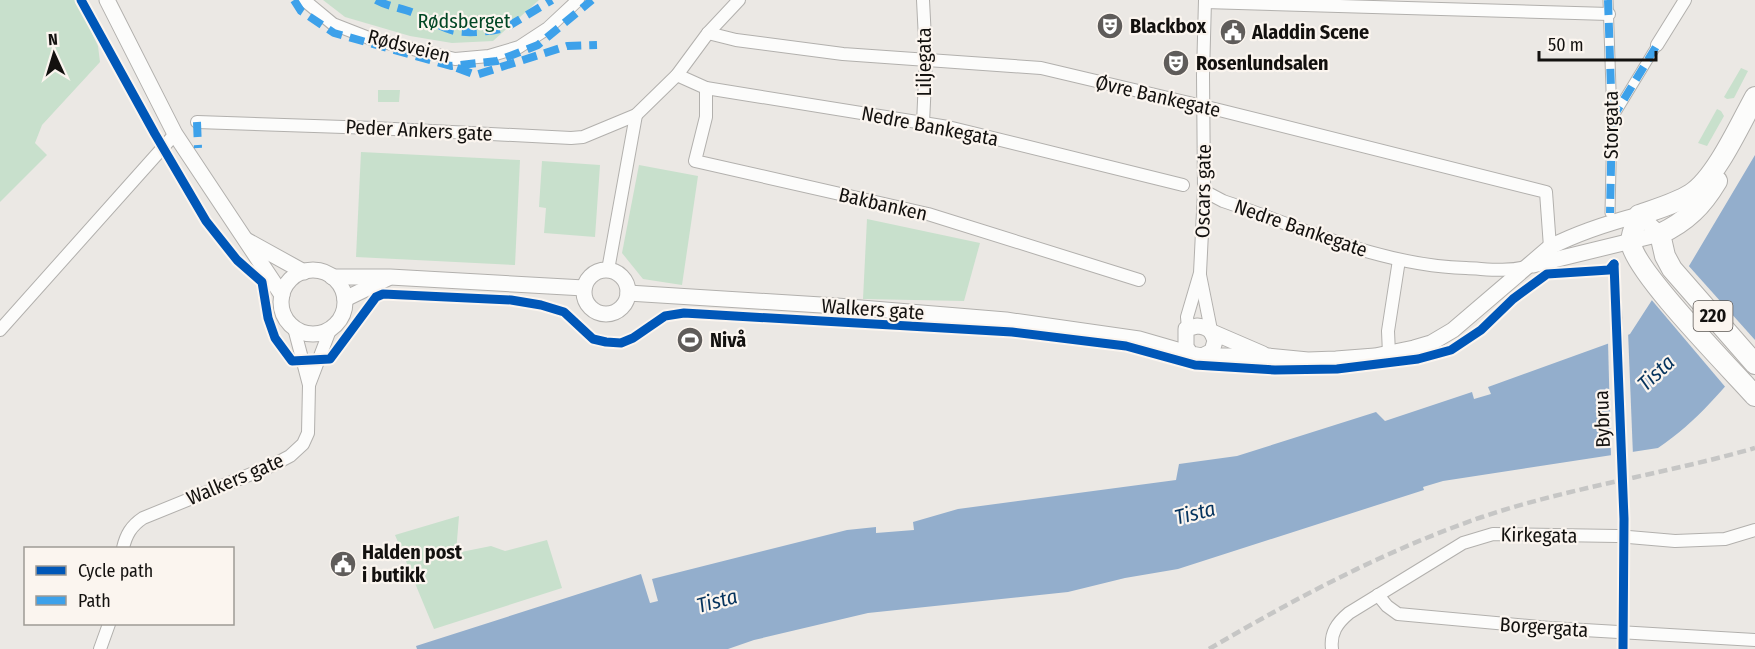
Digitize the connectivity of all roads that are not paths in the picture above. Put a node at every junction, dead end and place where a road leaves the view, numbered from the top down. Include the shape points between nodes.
1 (107, 0) edge
2 (304, 0) edge
3 (578, 0) edge
4 (739, 0) edge
5 (923, 0) edge
6 (1608, 0) edge
7 (1685, 0) edge
8 (1205, 1) edge
9 (1418, 3) edge
10 (1609, 14) junction
11 (708, 33) junction
12 (1657, 45) joint
13 (926, 59) junction
14 (677, 75) junction
15 (706, 88) junction
16 (1755, 97) edge
17 (1204, 107) junction
18 (636, 115) junction
19 (1612, 119) junction
20 (197, 122) dead end
21 (923, 123) junction
22 (175, 134) junction
23 (1723, 155) junction
24 (1183, 185) dead end
25 (1204, 191) junction
26 (1611, 213) dead end
27 (1639, 215) junction
28 (1660, 234) junction
29 (244, 239) junction
30 (1631, 242) junction
31 (1550, 247) junction
32 (1399, 260) junction
33 (1614, 264) dead end
34 (1530, 266) junction
35 (608, 270) junction
36 (304, 272) junction
37 (1200, 273) junction
38 (332, 277) junction
39 (390, 277) junction
40 (1139, 280) dead end
41 (584, 288) junction
42 (628, 293) junction
43 (282, 295) junction
44 (345, 299) junction
45 (294, 328) junction
46 (1187, 329) junction
47 (0, 330) edge
48 (330, 330) junction
49 (1211, 331) junction
50 (1154, 342) junction
51 (1389, 354) junction
52 (1197, 355) junction
53 (1268, 356) junction
54 (1755, 364) edge
55 (309, 385) junction
56 (1755, 396) edge
57 (1624, 524) dead end
58 (1755, 530) edge
59 (124, 547) edge
60 (1624, 557) dead end
61 (1378, 595) junction
62 (109, 625) edge
63 (1623, 632) junction
64 (1755, 640) edge
65 (100, 649) edge
66 (1332, 649) edge
67 (1623, 649) edge

1 - 22 street
2 - 3 street, Rødsveien via 333,24 374,40 455,59 519,48
4 - 11 street
5 - 13 street, Liljegata
6 - 10 street, Storgata
7 - 12 street
8 - 9 street
8 - 17 street, Oscars gate
9 - 10 street
10 - 19 street, Storgata
11 - 13 street, Øvre Bankegate via 843,54
11 - 14 street
12 - 19 street
13 - 17 street, Øvre Bankegate via 1041,68
13 - 21 street, Liljegata
14 - 15 street, Nedre Bankegata
14 - 18 street
15 - 21 street, Nedre Bankegata
15 - 40 street, Bakbanken via 706,117 695,161 928,214
16 - 23 main road
17 - 25 street, Oscars gate
17 - 31 street, Øvre Bankegate via 1546,192
18 - 20 street, Peder Ankers gate via 583,137 571,138
18 - 35 street
19 - 26 street, Storgata
21 - 24 street, Nedre Bankegata
22 - 29 street
22 - 47 street
23 - 27 main road via 1700,187
23 - 28 main road via 1717,181 1708,195 1679,225
25 - 32 street, Nedre Bankegate
25 - 37 street, Oscars gate
27 - 28 street
27 - 30 main road
27 - 31 street
28 - 30 street
28 - 54 main road, 220 via 1672,269
29 - 36 street
29 - 43 street
30 - 34 street
30 - 56 main road, 220 via 1654,284
31 - 34 street
32 - 34 street, Nedre Bankegate via 1507,271
32 - 51 street via 1388,331
33 - 57 street, Bybrua, bridge
34 - 51 street via 1453,330 1431,343
35 - 41 street via 593,274
35 - 42 street via 625,280
36 - 38 street via 319,271
36 - 43 street via 290,280
37 - 46 street, Oscars gate
37 - 49 street, Oscars gate
38 - 39 street
38 - 44 street
39 - 41 street
39 - 44 street
41 - 42 street via 587,303 598,313 606,314 622,308
42 - 50 street, Walkers gate via 972,317
43 - 45 street via 285,319
44 - 48 street via 342,316
45 - 48 street via 312,334
45 - 55 street, Walkers gate
46 - 49 street via 1205,326
46 - 50 street
46 - 52 street via 1185,347
48 - 55 street, Walkers gate
49 - 52 street via 1215,342 1212,351
49 - 53 street
50 - 52 street
51 - 53 street via 1322,360
52 - 53 street
55 - 59 street, Walkers gate via 308,433 290,456 143,518 134,524
58 - 61 street, Kirkegata via 1725,539 1675,541 1493,534 1463,543
60 - 63 street
61 - 63 street, Borgergata via 1398,614
61 - 66 street, Kirkegata via 1339,621 1331,640
62 - 65 street
63 - 64 street, Borgergata
63 - 67 street

